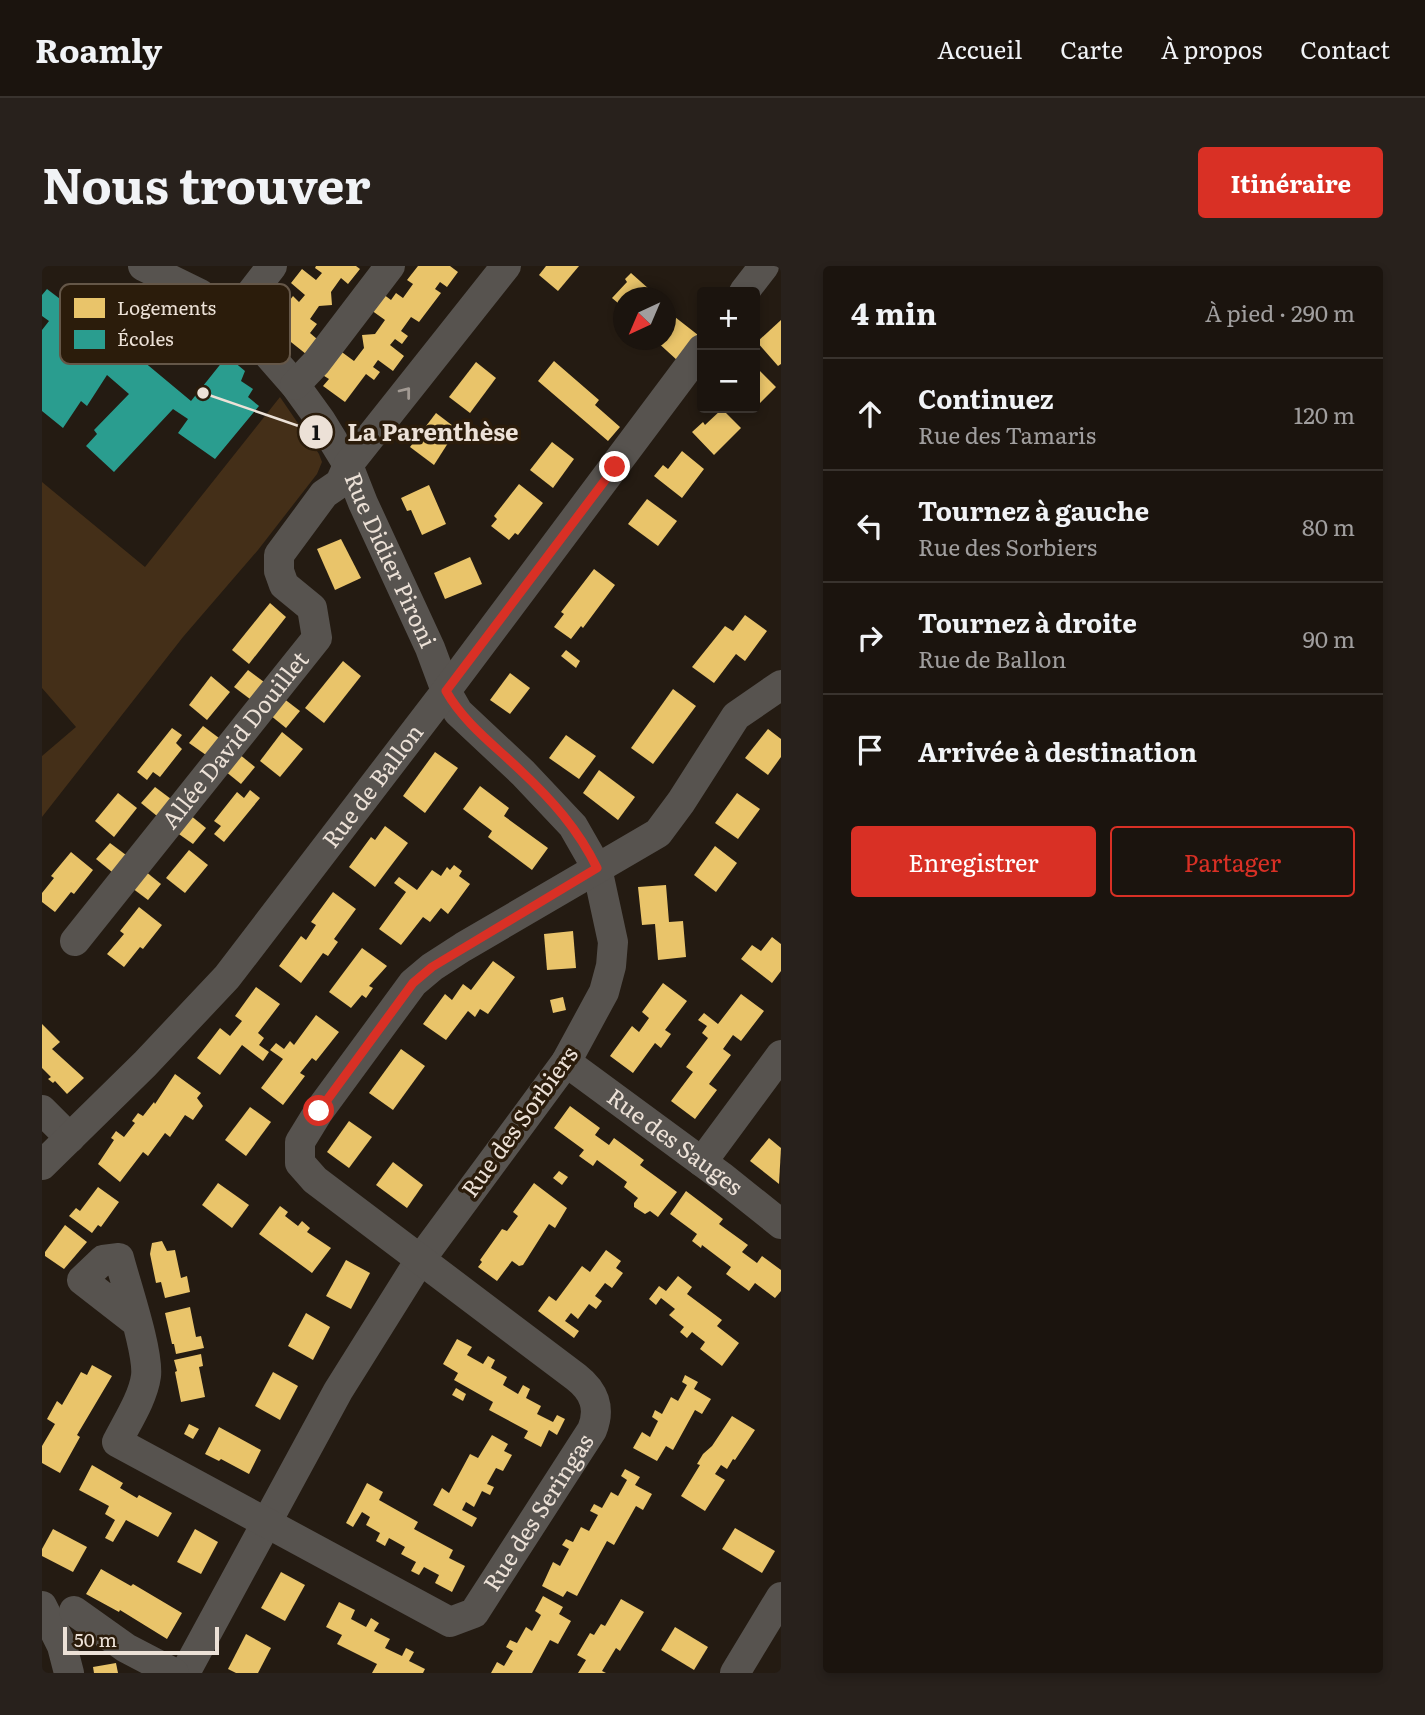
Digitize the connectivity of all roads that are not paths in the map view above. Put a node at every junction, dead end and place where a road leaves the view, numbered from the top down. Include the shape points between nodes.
1 (143, 266) edge
2 (272, 266) edge
3 (390, 266) edge
4 (764, 266) edge
5 (491, 271) edge
6 (180, 284) edge
7 (258, 284) edge
8 (748, 287) edge
9 (701, 350) edge
10 (276, 364) edge
11 (295, 386) junction
12 (348, 465) junction
13 (781, 685) edge
14 (446, 691) junction
15 (597, 868) junction
16 (75, 941) dead end
17 (781, 1055) edge
18 (566, 1062) junction
19 (42, 1110) edge
20 (70, 1138) junction
21 (702, 1162) junction
22 (42, 1165) edge
23 (781, 1224) edge
24 (420, 1260) junction
25 (136, 1322) dead end
26 (265, 1523) junction
27 (781, 1597) edge
28 (42, 1606) edge
29 (74, 1611) dead end
30 (69, 1673) edge
31 (174, 1673) edge
32 (185, 1673) edge
33 (735, 1673) edge

1 - 6 street, Rue Didier Pironi
2 - 7 street
3 - 11 street
4 - 8 street
12 -> 5 street, Allée David Douillet
9 - 14 street, Rue de Ballon
10 - 11 street, Rue Didier Pironi
11 - 12 street, Rue Didier Pironi
12 - 14 street, Rue Didier Pironi
12 - 16 street, Allée David Douillet via 340,482 324,494 279,555 284,585 312,608 317,638
13 - 15 street, Rue des Seringas via 736,716 658,833
14 - 15 street, Rue des Sorbiers via 458,712 573,826
14 - 20 street, Rue de Ballon via 227,976
15 - 18 street, Rue des Sorbiers via 613,942 611,966 604,992
15 - 24 street, Rue des Seringas via 413,983 300,1142 300,1163 315,1180
17 - 21 street
18 - 21 street, Rue des Sauges
18 - 24 street, Rue des Sorbiers
19 - 20 street
20 - 22 street, Rue de Ballon
21 - 23 street, Rue des Sauges
24 - 26 street, Rue des Sorbiers via 338,1391
24 - 26 street, Rue des Seringas via 584,1383 595,1401 592,1430 474,1613 450,1622
25 - 26 street via 146,1374 117,1442
26 - 32 street, Rue des Sorbiers
27 - 33 street
28 - 30 street via 62,1646
29 - 31 street via 126,1648

